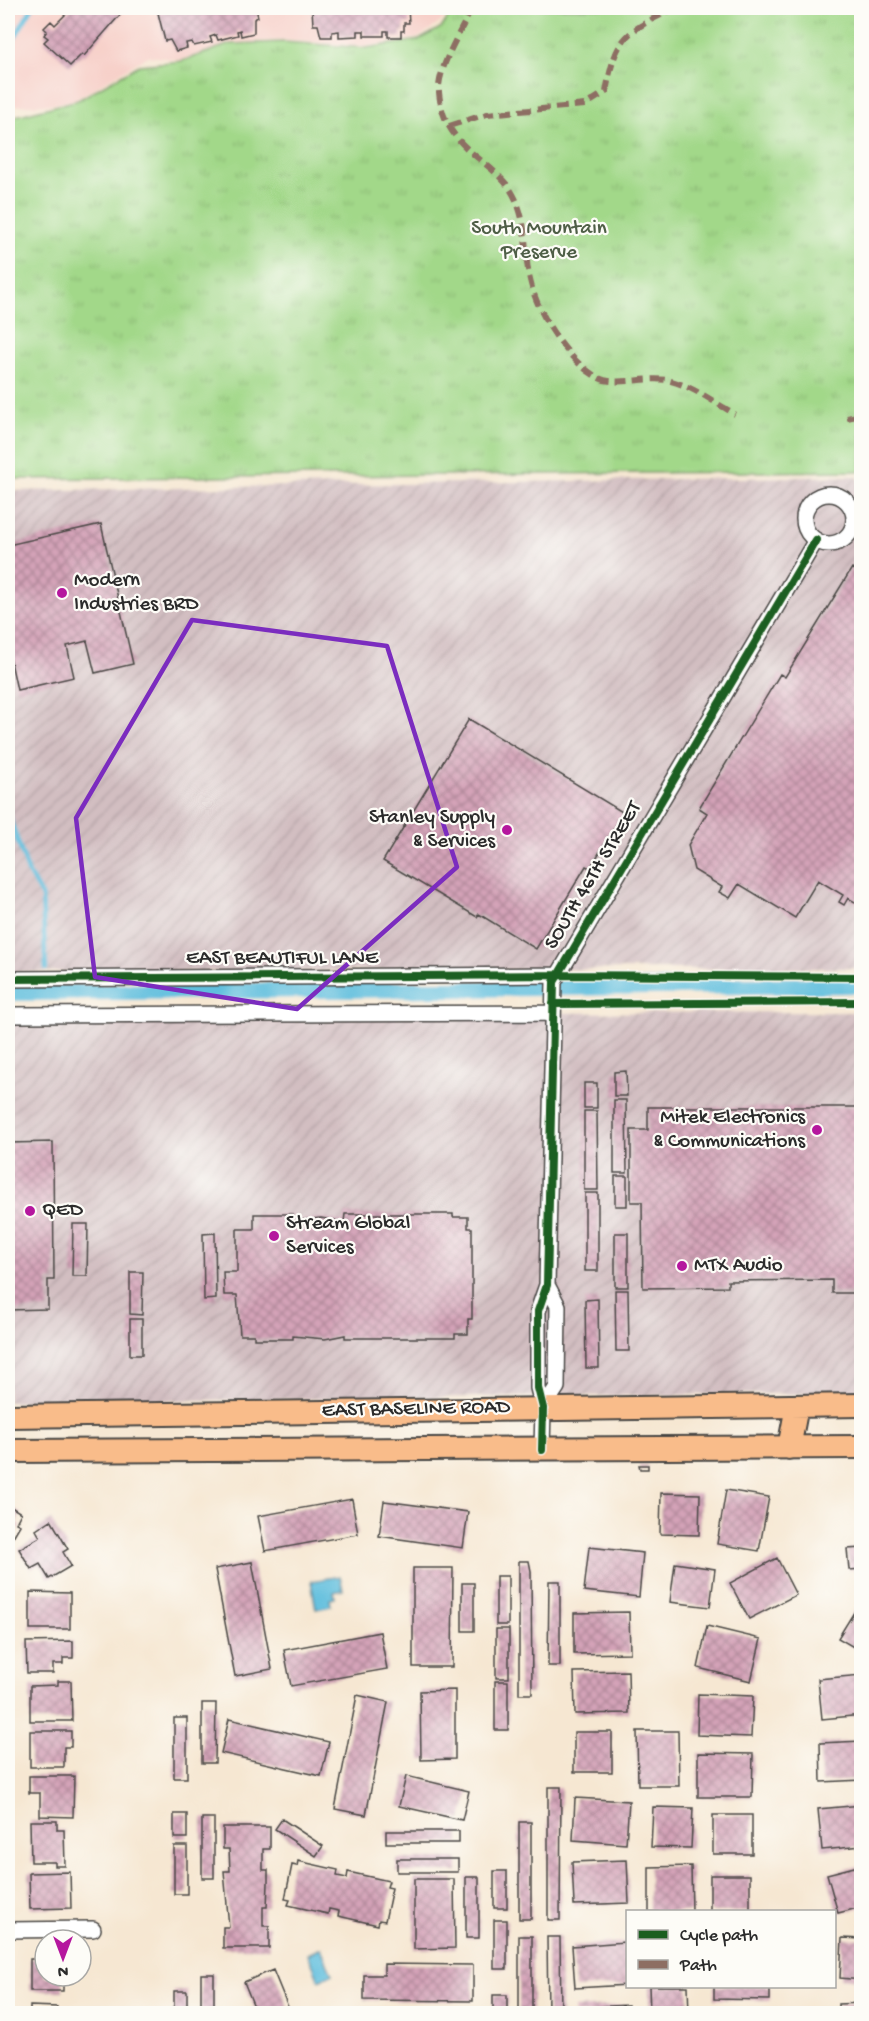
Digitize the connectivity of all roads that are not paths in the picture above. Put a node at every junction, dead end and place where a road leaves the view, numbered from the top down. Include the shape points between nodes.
1 (816, 540) dead end
2 (555, 978) junction
3 (8, 979) edge
4 (553, 1005) junction
5 (8, 1015) edge
6 (861, 1405) edge
7 (797, 1406) junction
8 (543, 1408) junction
9 (201, 1413) junction
10 (8, 1416) edge
11 (861, 1447) edge
12 (789, 1448) junction
13 (542, 1450) junction
14 (8, 1451) edge
15 (201, 1451) junction
16 (8, 1930) edge
17 (33, 1930) edge

1 - 2 street, SOUTH 46TH STREET
2 - 3 street, EAST BEAUTIFUL LANE
2 - 4 street, SOUTH 46TH STREET
4 - 5 street
4 - 8 street, SOUTH 46TH STREET via 547,1285 538,1311 538,1388
6 - 7 main road, EAST BASELINE ROAD
7 - 8 main road, EAST BASELINE ROAD
7 - 12 main road
8 - 9 main road, EAST BASELINE ROAD
8 - 13 street, SOUTH 46TH STREET
9 - 10 main road, EAST BASELINE ROAD
9 - 15 main road
11 - 12 main road, EAST BASELINE ROAD
12 - 13 main road, EAST BASELINE ROAD
13 - 15 main road, EAST BASELINE ROAD
14 - 15 main road, EAST BASELINE ROAD
16 - 17 street

